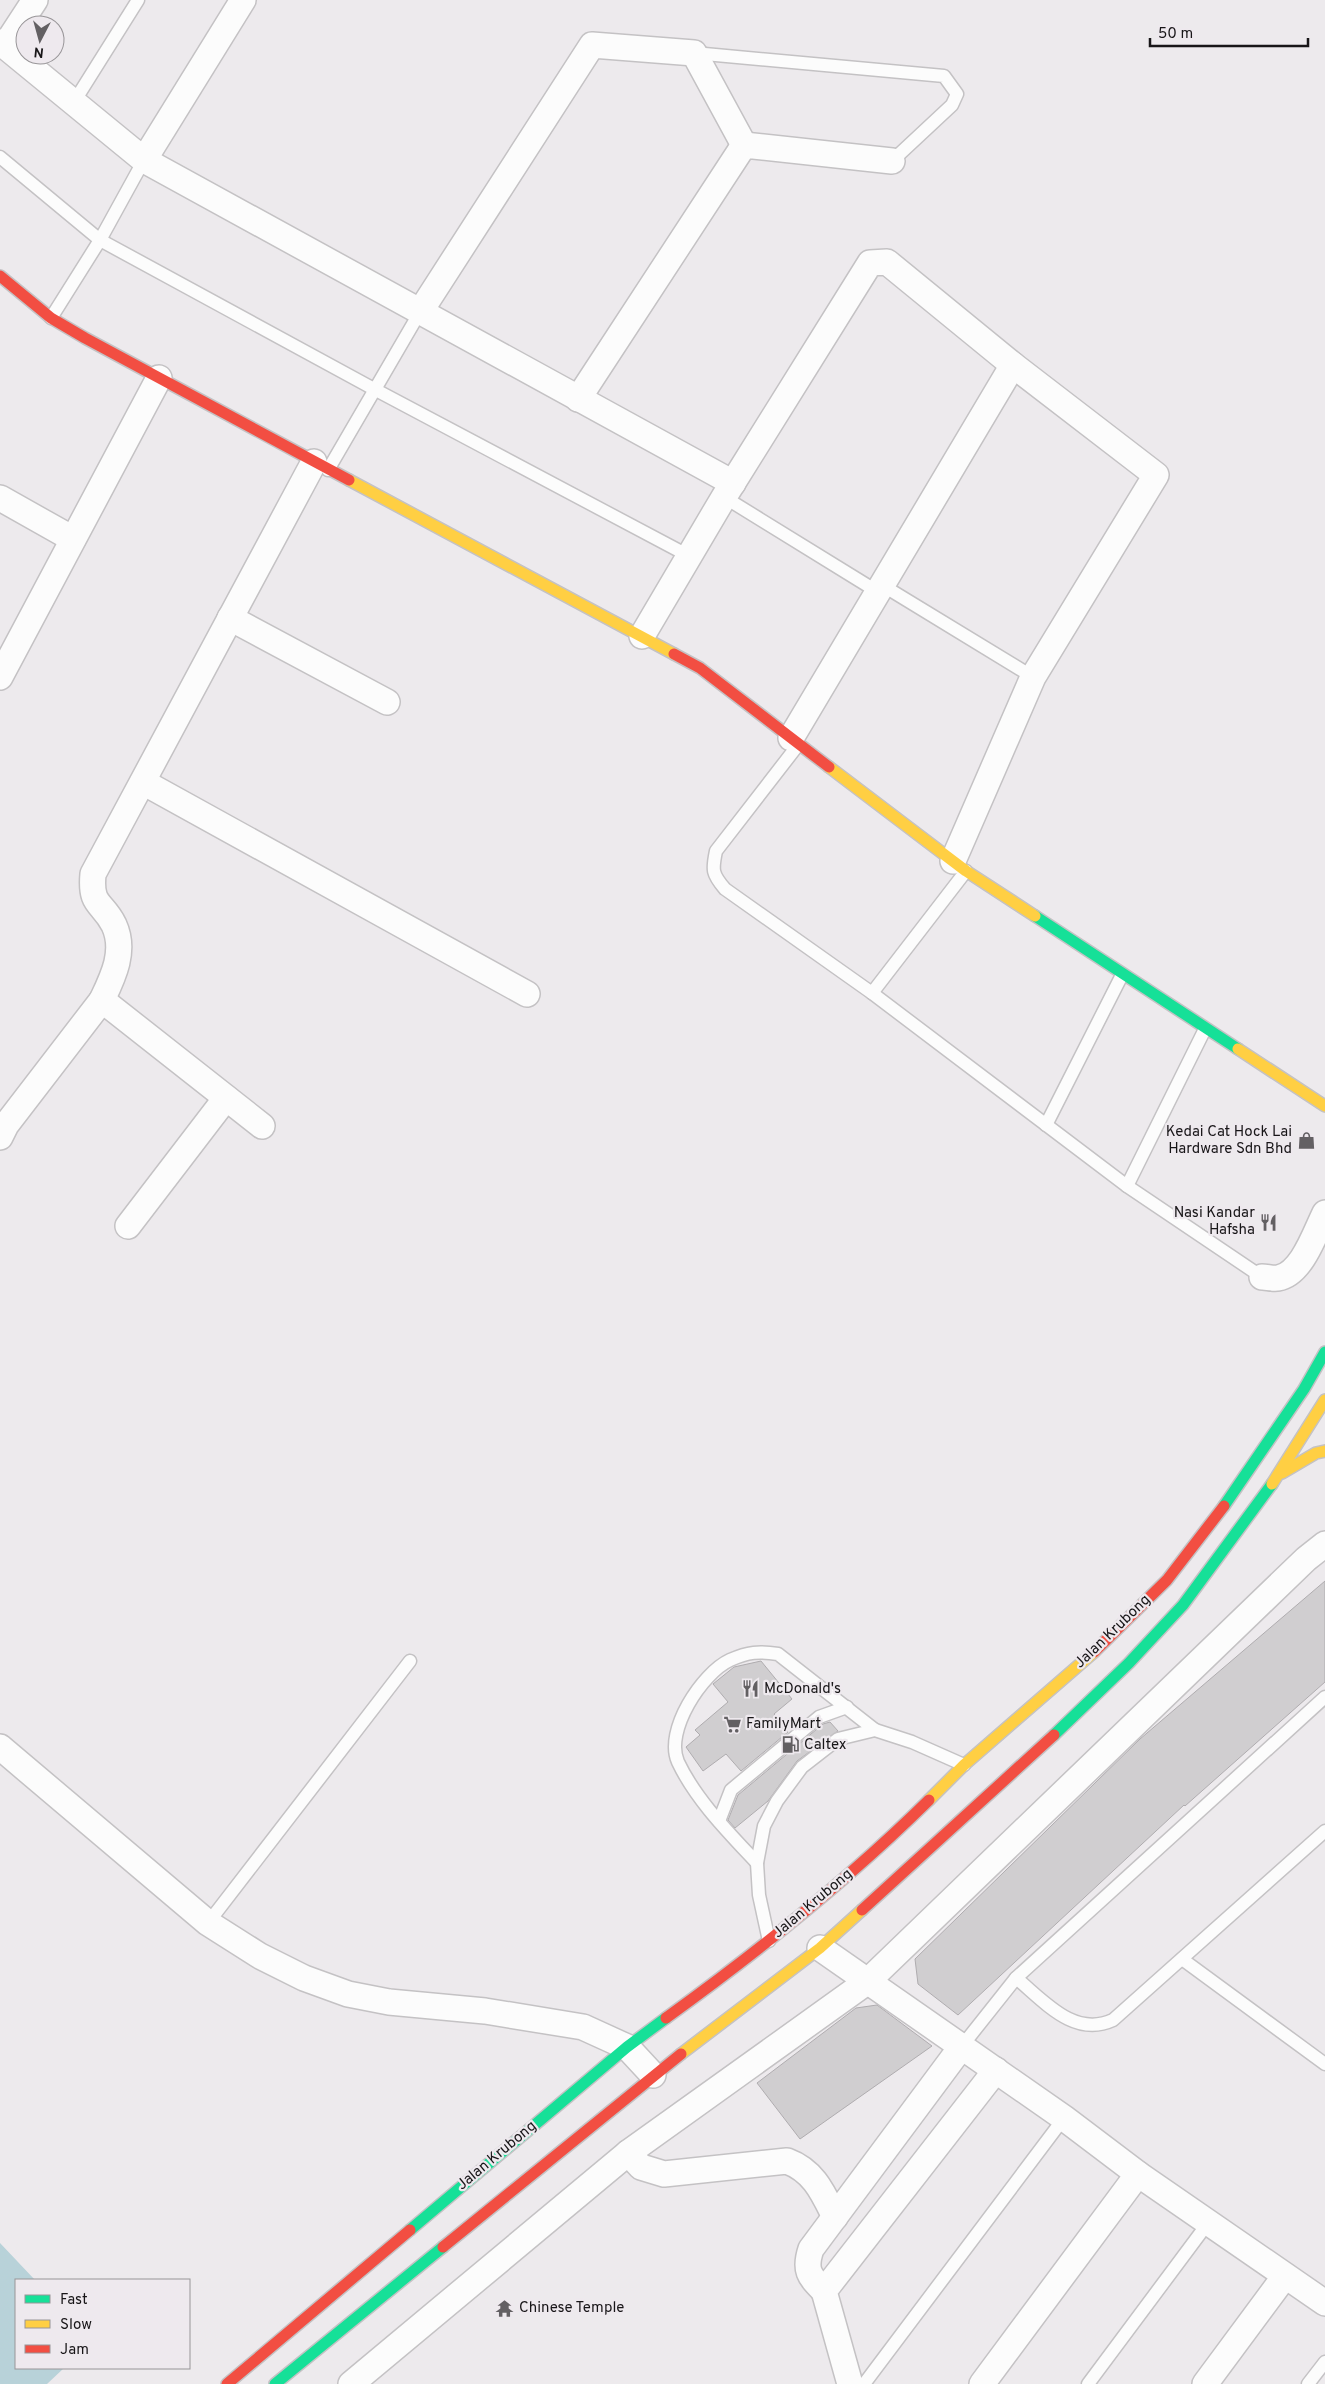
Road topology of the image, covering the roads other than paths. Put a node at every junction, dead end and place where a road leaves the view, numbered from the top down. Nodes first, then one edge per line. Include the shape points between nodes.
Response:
1 (35, 0) edge
2 (138, 0) edge
3 (242, 0) edge
4 (3, 44) edge
5 (694, 53) junction
6 (74, 102) junction
7 (744, 145) junction
8 (0, 157) edge
9 (144, 160) junction
10 (892, 161) joint
11 (100, 240) junction
12 (0, 276) edge
13 (420, 312) junction
14 (51, 318) junction
15 (1013, 366) junction
16 (160, 378) junction
17 (374, 389) junction
18 (578, 399) junction
19 (321, 466) junction
20 (728, 490) junction
21 (0, 498) edge
22 (73, 539) junction
23 (689, 556) junction
24 (880, 589) junction
25 (230, 618) junction
26 (642, 636) junction
27 (0, 677) edge
28 (1033, 677) junction
29 (387, 702) dead end
30 (795, 741) junction
31 (143, 782) junction
32 (959, 866) junction
33 (1122, 975) junction
34 (872, 993) junction
35 (527, 994) dead end
36 (102, 1000) junction
37 (1205, 1029) junction
38 (226, 1098) junction
39 (1325, 1106) edge
40 (1046, 1125) junction
41 (262, 1126) dead end
42 (0, 1137) edge
43 (1127, 1186) junction
44 (1325, 1213) edge
45 (128, 1226) dead end
46 (1262, 1276) joint
47 (1325, 1352) edge
48 (1314, 1370) junction
49 (1325, 1378) edge
50 (1304, 1390) junction
51 (1325, 1402) edge
52 (1325, 1451) edge
53 (1278, 1476) junction
54 (1325, 1544) edge
55 (410, 1660) dead end
56 (1325, 1697) edge
57 (848, 1707) junction
58 (875, 1730) junction
59 (0, 1747) edge
60 (964, 1765) junction
61 (719, 1821) junction
62 (1325, 1831) edge
63 (757, 1864) junction
64 (208, 1923) junction
65 (770, 1941) junction
66 (820, 1948) junction
67 (1182, 1959) junction
68 (1016, 1978) junction
69 (868, 1981) junction
70 (962, 2046) junction
71 (627, 2047) junction
72 (1325, 2064) edge
73 (996, 2070) junction
74 (653, 2075) junction
75 (1064, 2118) junction
76 (628, 2154) junction
77 (1138, 2174) junction
78 (835, 2217) junction
79 (1208, 2223) junction
80 (1285, 2276) junction
81 (824, 2291) junction
82 (1325, 2303) edge
83 (1325, 2362) edge
84 (227, 2384) edge
85 (275, 2384) edge
86 (351, 2384) edge
87 (850, 2384) edge
88 (864, 2384) edge
89 (982, 2384) edge
90 (1088, 2384) edge
91 (1205, 2384) edge
92 (1308, 2384) edge

1 - 4 street
2 - 6 lane
3 - 9 street
4 - 6 street
5 - 7 street
5 - 10 lane via 944,76 957,94 952,105
5 - 13 street via 592,45
6 - 9 street
7 - 10 street
7 - 18 street
8 - 11 lane
9 - 11 lane
9 - 13 street
11 - 14 lane
11 - 17 lane
12 - 14 main road
13 - 17 lane
13 - 18 street
14 - 16 main road
15 - 20 street via 887,262 870,263
15 - 24 street
15 - 28 street via 1156,475
16 - 19 main road
16 - 22 street
17 - 19 lane
17 - 23 lane
18 - 20 street
19 - 25 street
19 - 26 main road
20 - 23 street
20 - 24 lane
21 - 22 street
22 - 27 street
23 - 26 street
24 - 28 lane
24 - 30 street
25 - 29 street
25 - 31 street
26 - 30 main road via 700,668
28 - 32 street
30 - 32 main road
30 - 34 lane via 716,851 714,877 725,889
31 - 35 street
31 - 36 street via 93,874 92,889 96,902 118,936 115,972
32 - 33 main road
32 - 34 lane
33 - 37 main road
33 - 40 lane
34 - 40 lane
36 - 38 street
36 - 42 street
37 - 39 main road
37 - 43 lane
38 - 41 street
38 - 45 street
40 - 43 lane
43 - 46 lane
44 - 46 street via 1298,1266 1288,1275 1276,1279
47 - 48 main road, Jalan Krubong
48 - 49 main road
48 - 50 main road, Jalan Krubong
50 - 51 main road
50 - 60 main road, Jalan Krubong via 1209,1527 1166,1580 1106,1642
51 - 53 main road, Jalan Krubong
52 - 53 main road
53 - 66 main road, Jalan Krubong via 1183,1605 1129,1664
54 - 69 street
55 - 64 lane
56 - 68 lane
57 - 58 lane
57 - 61 lane via 819,1718 731,1790
57 - 61 lane via 778,1654 758,1651 729,1660 705,1679 690,1701 676,1742 678,1760
58 - 60 lane
58 - 63 lane via 838,1739 802,1767 777,1801 764,1826
59 - 64 street
60 - 65 main road, Jalan Krubong via 886,1842
61 - 63 lane
62 - 67 lane
63 - 65 lane via 759,1895
64 - 71 street via 260,1956 304,1978 348,1994 582,2027
65 - 71 main road, Jalan Krubong
66 - 69 street
66 - 74 main road, Jalan Krubong
67 - 68 lane via 1113,2020 1102,2025 1075,2023
67 - 72 lane
68 - 70 lane
69 - 70 street
69 - 76 street
70 - 73 street
70 - 78 street
71 - 74 street
71 - 84 main road, Jalan Krubong
73 - 75 street
73 - 81 street
74 - 85 main road, Jalan Krubong
75 - 77 street
75 - 88 lane
76 - 78 street via 641,2167 664,2174 787,2161 801,2166 818,2185
76 - 86 street
77 - 79 street
77 - 89 street
78 - 81 street via 810,2249 806,2264 812,2279
79 - 80 street
79 - 90 lane
80 - 82 street
80 - 91 street
81 - 87 street
83 - 92 lane

